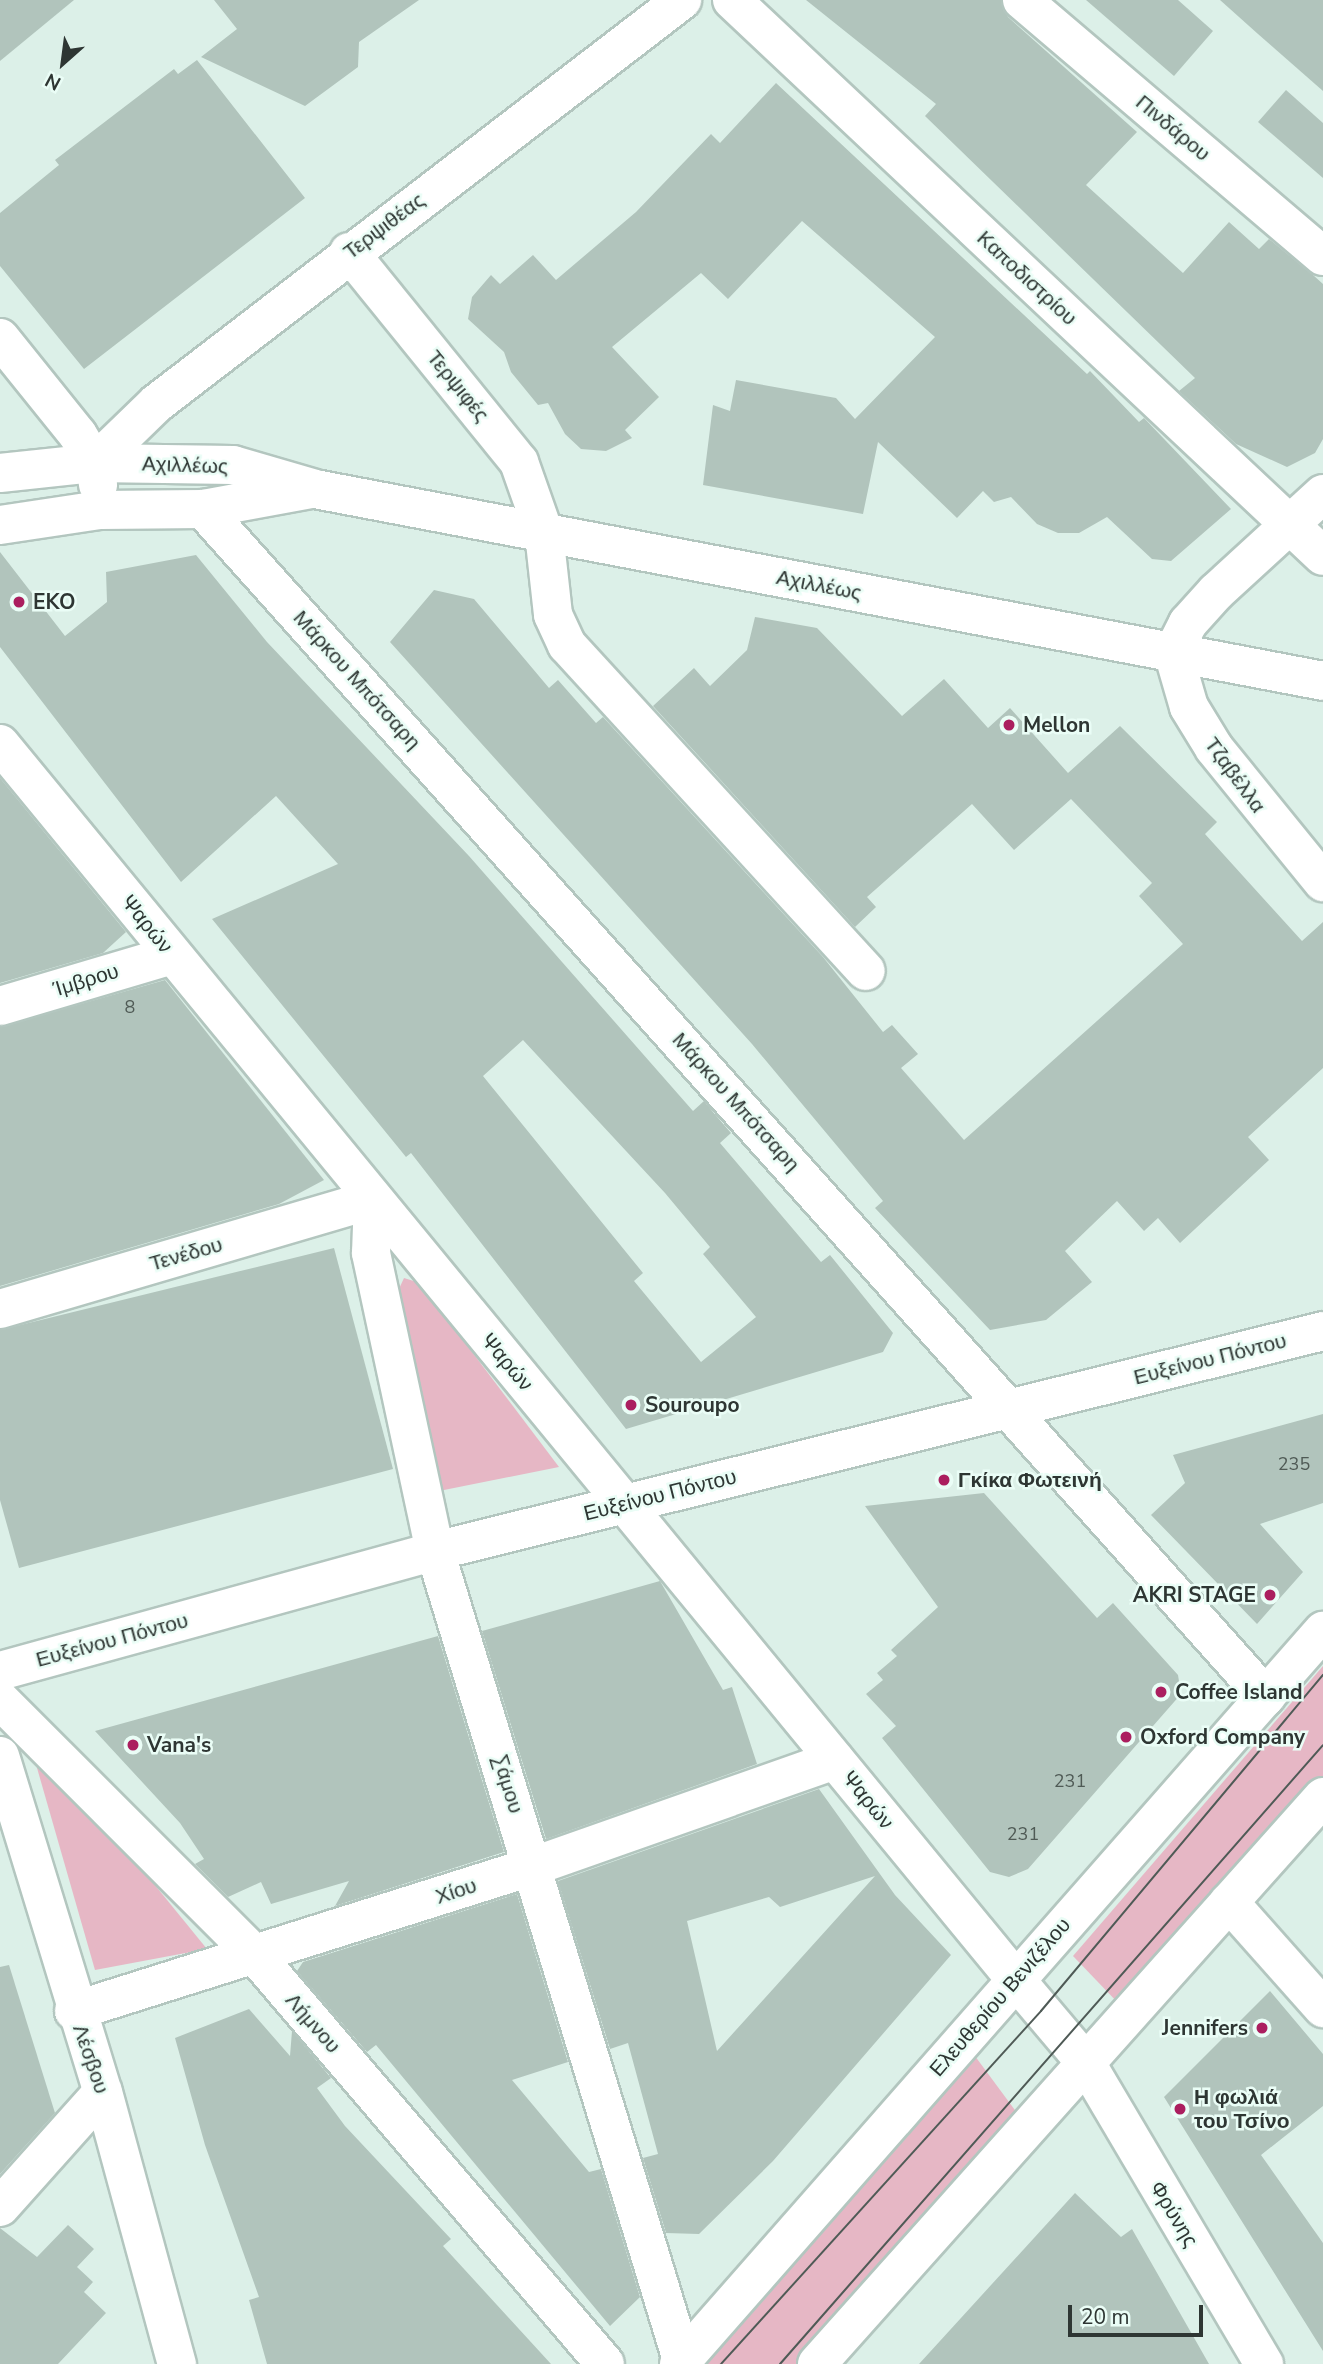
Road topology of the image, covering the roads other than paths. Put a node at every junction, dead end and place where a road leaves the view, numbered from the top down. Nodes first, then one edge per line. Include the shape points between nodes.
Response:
1 (682, 0) edge
2 (732, 0) edge
3 (1022, 0) edge
4 (349, 252) junction
5 (1323, 256) edge
6 (0, 338) edge
7 (95, 463) junction
8 (0, 473) edge
9 (314, 489) junction
10 (1323, 494) edge
11 (203, 509) junction
12 (100, 510) junction
13 (1287, 522) junction
14 (0, 525) edge
15 (544, 533) junction
16 (1323, 556) edge
17 (1173, 652) junction
18 (1323, 681) edge
19 (0, 744) edge
20 (1323, 882) edge
21 (172, 954) junction
22 (866, 971) dead end
23 (0, 1006) edge
24 (373, 1199) junction
25 (0, 1309) edge
26 (1323, 1331) edge
27 (1011, 1407) junction
28 (624, 1504) junction
29 (435, 1551) junction
30 (1323, 1631) edge
31 (0, 1671) edge
32 (1266, 1697) junction
33 (0, 1700) edge
34 (0, 1756) edge
35 (835, 1760) junction
36 (1323, 1797) edge
37 (534, 1866) junction
38 (1228, 1902) junction
39 (255, 1955) junction
40 (1015, 1979) junction
41 (1323, 2008) edge
42 (74, 2011) junction
43 (1086, 2063) junction
44 (103, 2092) junction
45 (0, 2207) edge
46 (680, 2362) edge
47 (177, 2364) edge
48 (605, 2364) edge
49 (817, 2364) edge
50 (1264, 2364) edge

1 - 4 street, Τερψιθέας
2 - 13 street, Καποδιστρίου
3 - 5 street, Πινδάρου
4 - 7 street, Τερψιθέας via 157,402
4 - 15 street, Τερψιφές via 519,462
6 - 7 street
7 - 8 street, Αχιλλέως
7 - 9 street, Αχιλλέως via 233,465
7 - 12 street
9 - 11 street, Αχιλλέως
9 - 15 street, Αχιλλέως
10 - 13 street
11 - 12 street, Αχιλλέως
11 - 27 street, Μάρκου Μπότσαρη
12 - 14 street, Αχιλλέως
13 - 16 street, Καποδιστρίου
13 - 17 street via 1188,623
15 - 17 street, Αχιλλέως
15 - 22 street, Τερψιφές via 553,615 567,645
17 - 18 street, Αχιλλέως
17 - 20 street, Τζαβέλλα via 1188,707 1214,748
19 - 21 street, Ψαρών
21 - 23 street, Ίμβρου
21 - 24 street, Ψαρών
24 - 25 street, Τενέδου
24 - 28 street, Ψαρών
24 - 29 street, Σάμου via 371,1253
26 - 27 street, Ευξείνου Πόντου
27 - 28 street, Ευξείνου Πόντου
27 - 32 street, Μάρκου Μπότσαρη
28 - 29 street, Ευξείνου Πόντου
28 - 35 street, Ψαρών
29 - 31 street, Ευξείνου Πόντου
29 - 37 street, Σάμου
30 - 32 street, Ελευθερίου Βενιζέλου
32 - 40 street, Ελευθερίου Βενιζέλου
33 - 39 street, Λήμνου
34 - 42 street, Λέσβου
35 - 37 street, Χίου
35 - 40 street, Ψαρών
36 - 38 street
37 - 39 street, Χίου
37 - 46 street, Σάμου
38 - 41 street
38 - 43 street
39 - 42 street, Χίου
39 - 48 street, Λήμνου
40 - 43 street, Ψαρών
40 - 46 street, Ελευθερίου Βενιζέλου
42 - 44 street, Λέσβου
43 - 49 street
43 - 50 street, Φρύνης
44 - 45 street
44 - 47 street, Λέσβου

